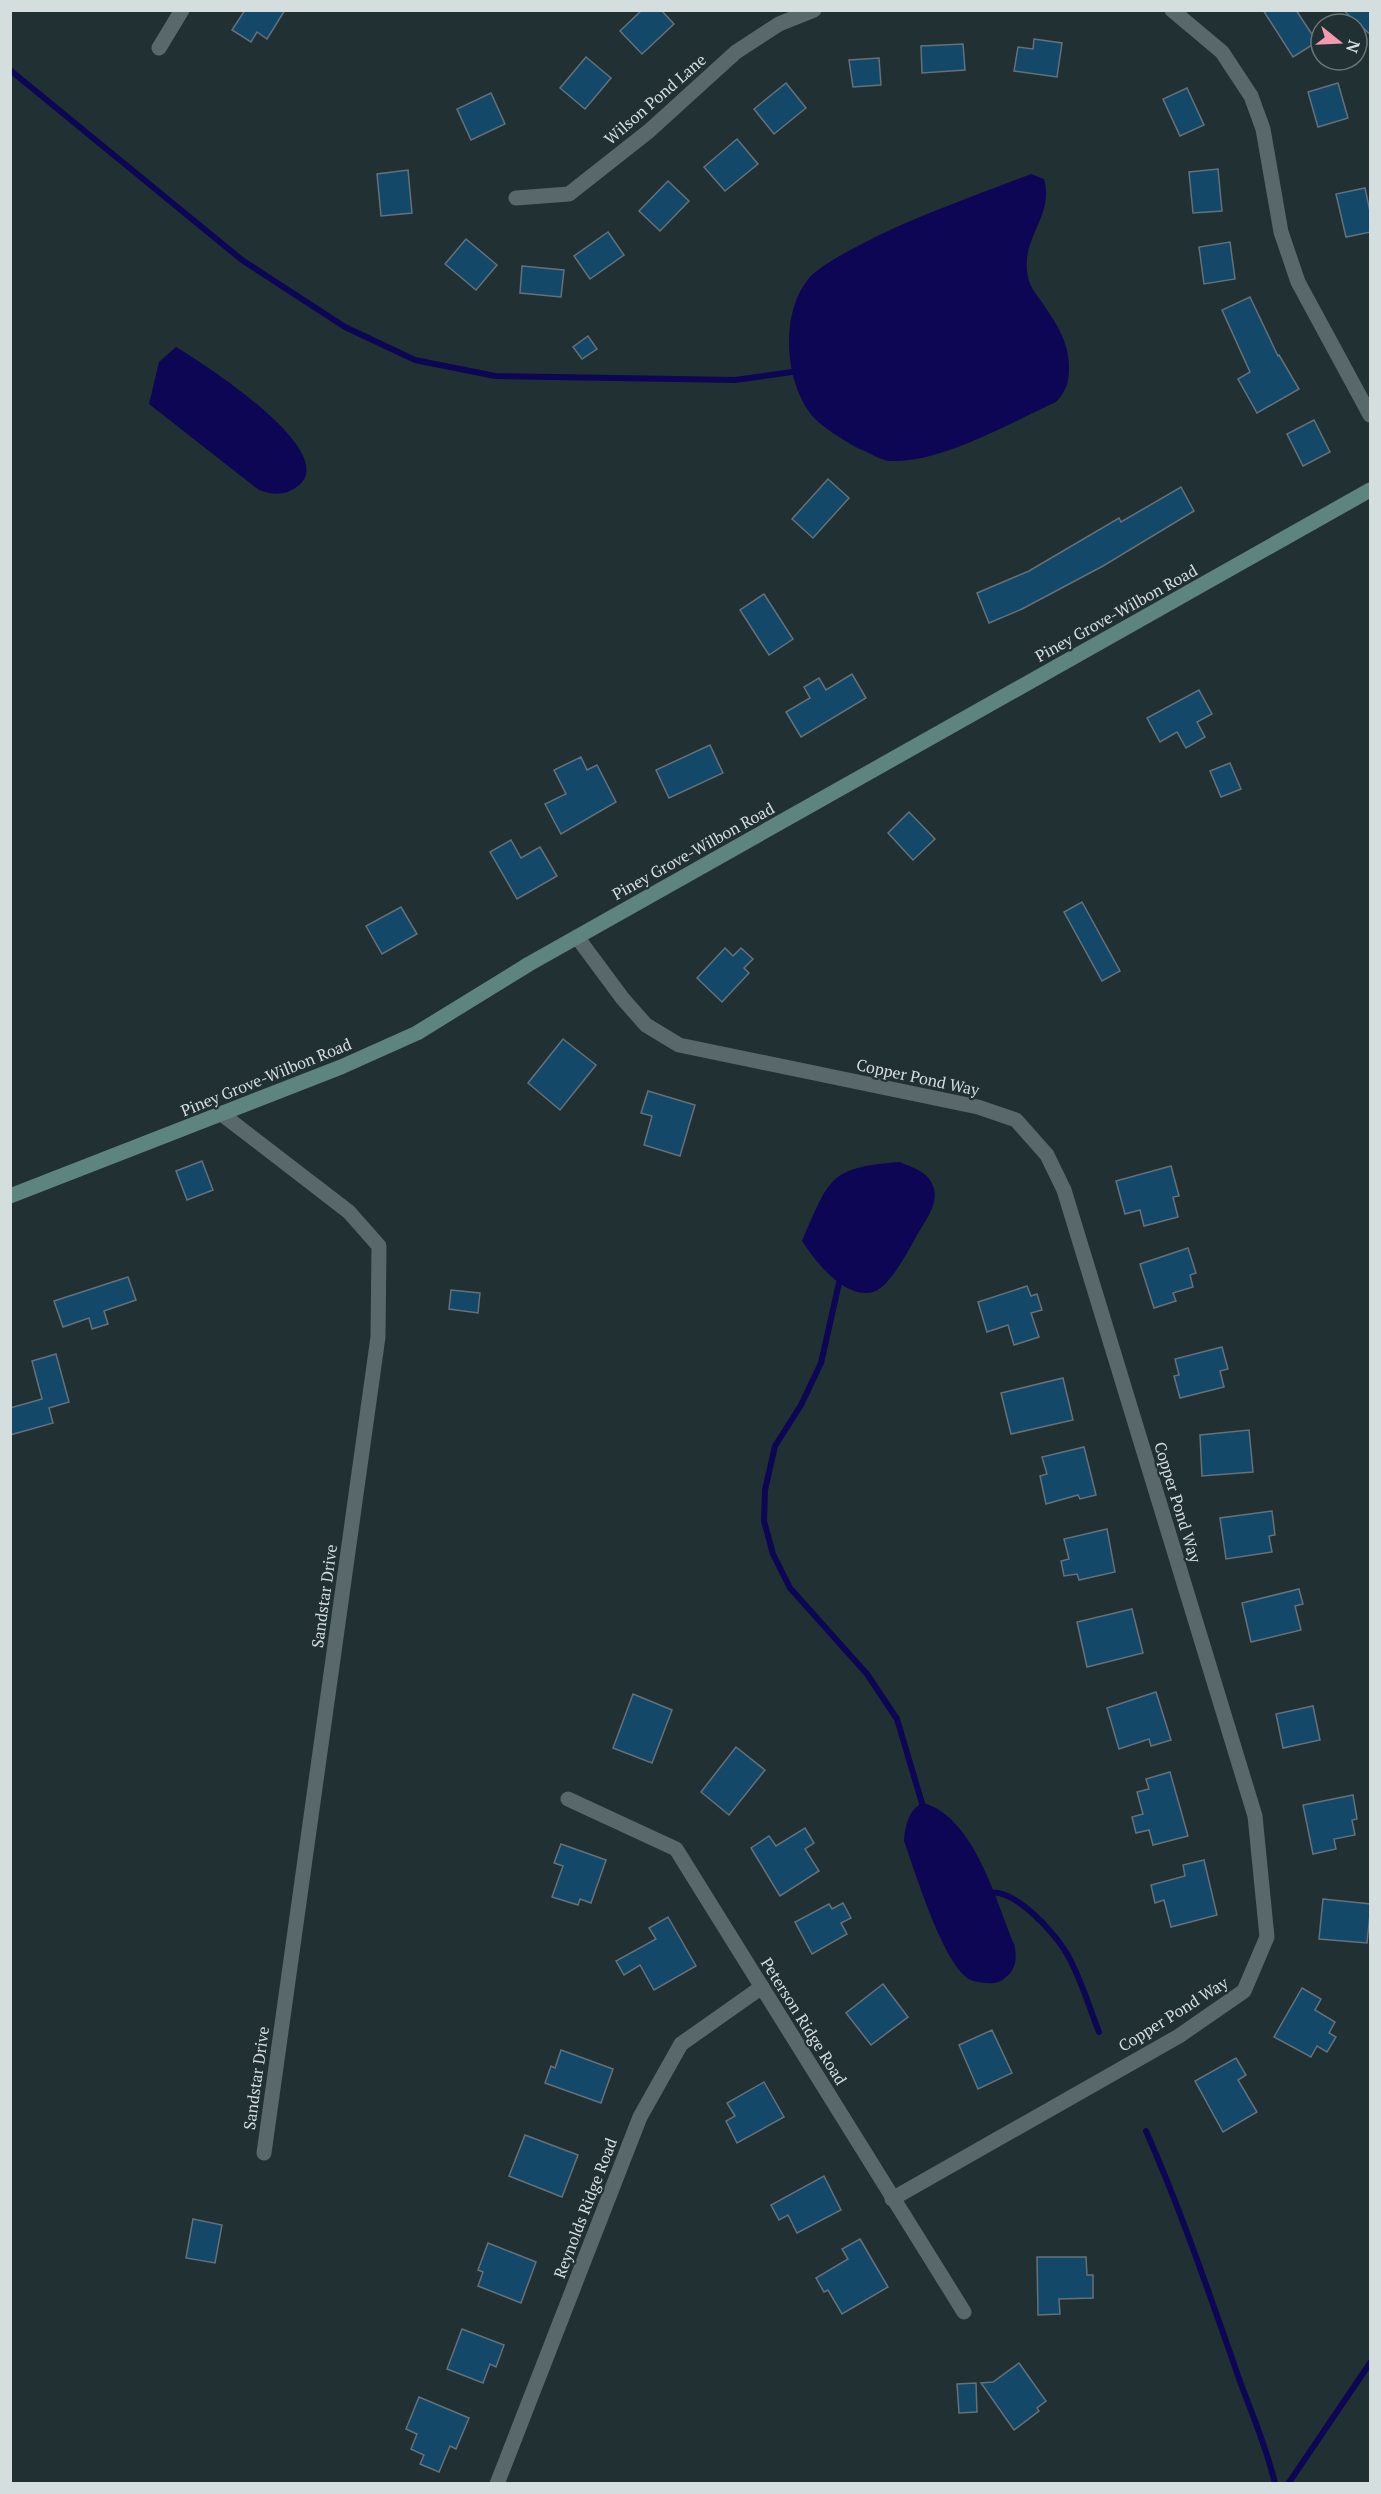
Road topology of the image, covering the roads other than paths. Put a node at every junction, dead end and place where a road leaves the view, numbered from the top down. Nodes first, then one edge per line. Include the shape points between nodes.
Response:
1 (182, 10) edge
2 (814, 10) edge
3 (1177, 12) edge
4 (159, 48) dead end
5 (516, 198) dead end
6 (1371, 415) edge
7 (1371, 490) edge
8 (577, 937) junction
9 (223, 1115) junction
10 (10, 1196) edge
11 (568, 1799) dead end
12 (762, 1987) junction
13 (264, 2153) dead end
14 (892, 2199) junction
15 (964, 2312) dead end
16 (501, 2482) edge

1 - 4 street
2 - 5 street, Wilson Pond Lane via 779,24 736,52 649,131 569,194
3 - 6 street via 1222,51 1251,96 1265,138 1281,232 1298,282
7 - 8 street, Piney Grove-Wilbon Road
8 - 9 street, Piney Grove-Wilbon Road via 417,1033
8 - 14 street, Copper Pond Way via 646,1025 679,1045 978,1107 1016,1120 1047,1155 1064,1190 1255,1816 1267,1937 1244,1991 1179,2036
9 - 10 street, Piney Grove-Wilbon Road
9 - 13 street, Sandstar Drive via 349,1212 380,1246 378,1337
11 - 12 street, Peterson Ridge Road via 676,1849
12 - 14 street, Peterson Ridge Road
12 - 16 street, Reynolds Ridge Road via 681,2044 640,2117
14 - 15 street, Peterson Ridge Road

